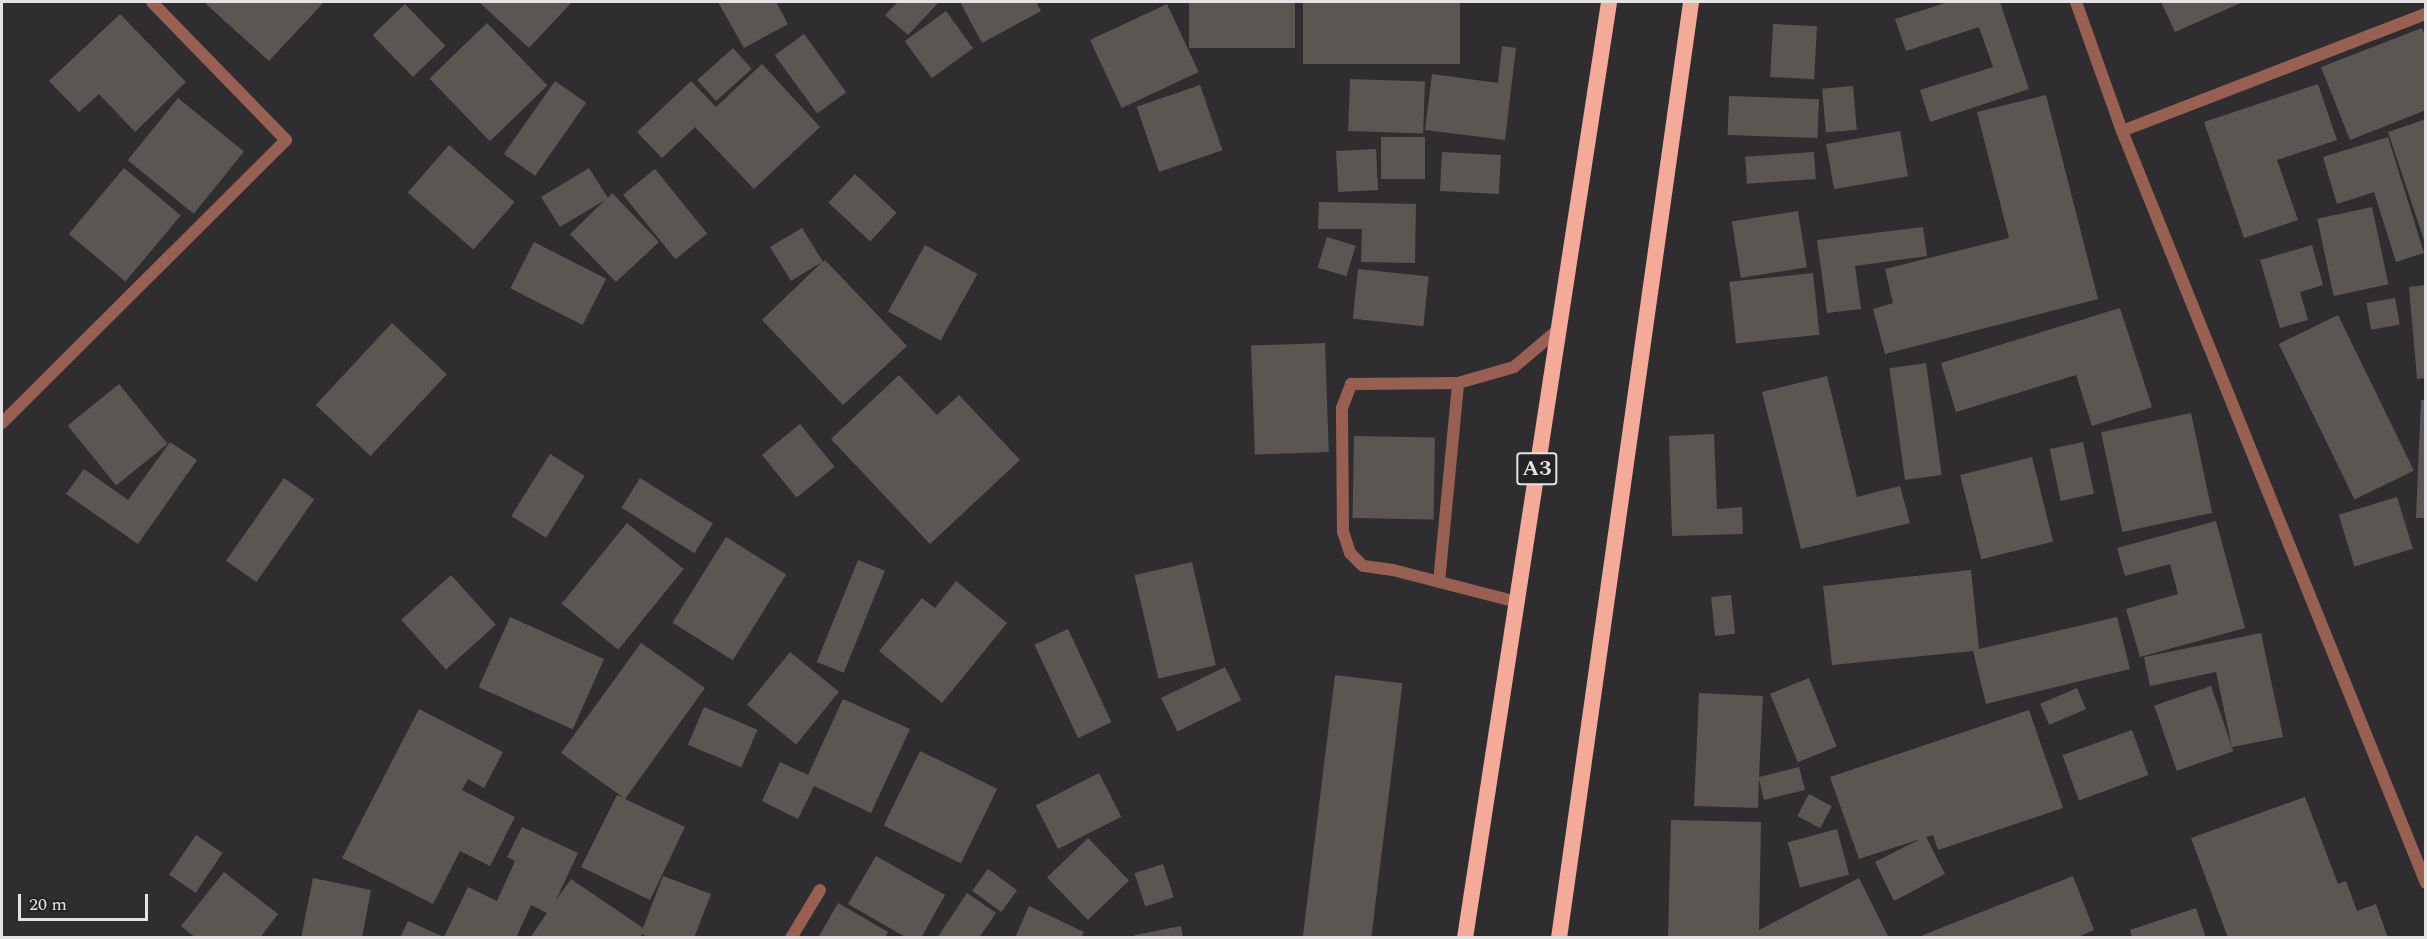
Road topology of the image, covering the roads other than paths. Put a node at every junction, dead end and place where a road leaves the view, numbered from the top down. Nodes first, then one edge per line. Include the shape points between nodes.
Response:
1 (152, 2) edge
2 (1609, 2) edge
3 (1691, 2) edge
4 (2076, 2) edge
5 (2426, 14) edge
6 (2122, 131) junction
7 (1559, 329) junction
8 (1458, 383) junction
9 (2, 423) edge
10 (1439, 582) junction
11 (1517, 602) junction
12 (2426, 883) edge
13 (820, 890) dead end
14 (791, 938) edge
15 (1466, 938) edge
16 (1559, 938) edge

1 - 9 street via 286,140
2 - 7 highway, A3
3 - 16 highway
4 - 6 street
5 - 6 street
6 - 12 street
7 - 8 street via 1514,367
7 - 11 highway, A3
8 - 10 street
8 - 10 street via 1351,384 1342,408 1342,532 1350,553 1363,566
10 - 11 street
11 - 15 highway, A3
13 - 14 street

